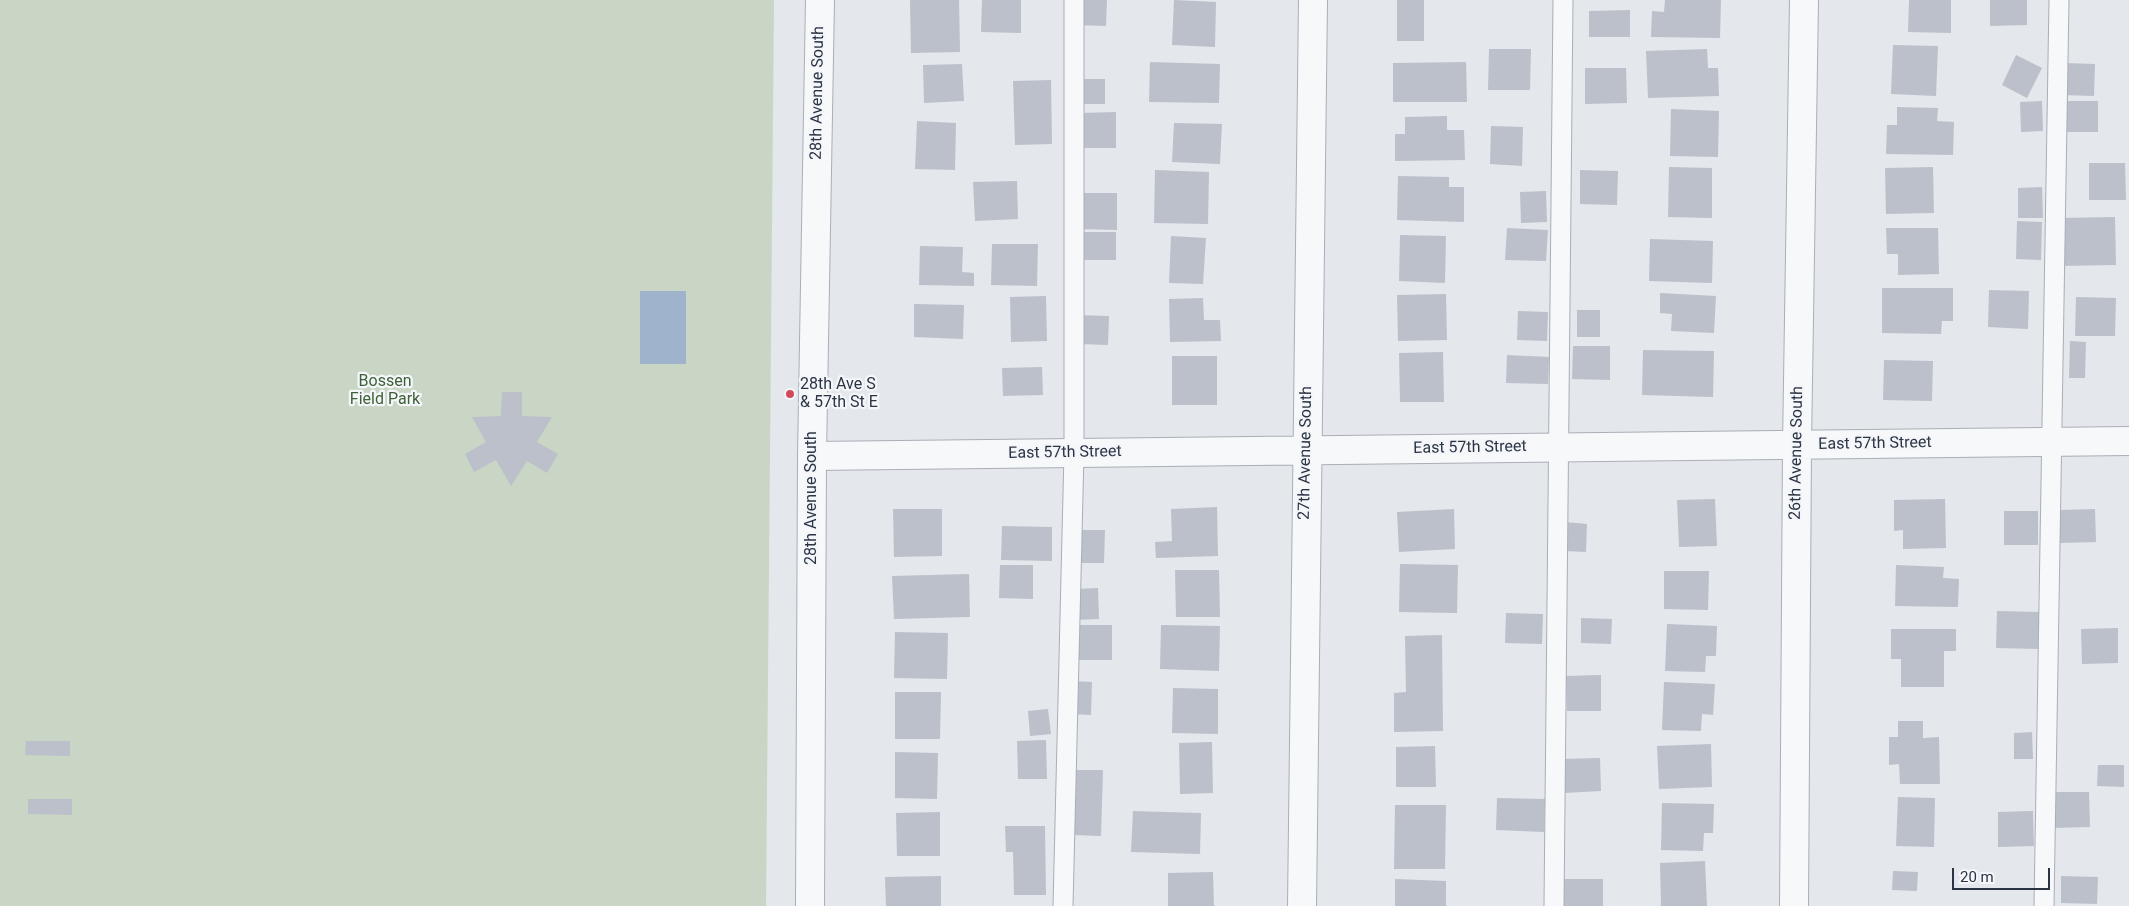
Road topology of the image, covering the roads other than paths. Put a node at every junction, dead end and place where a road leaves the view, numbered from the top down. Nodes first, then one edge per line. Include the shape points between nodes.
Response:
1 (820, 0) edge
2 (1074, 0) edge
3 (1313, 0) edge
4 (1563, 0) edge
5 (1804, 0) edge
6 (2058, 0) edge
7 (2053, 441) junction
8 (2129, 441) edge
9 (1797, 445) junction
10 (1559, 447) junction
11 (1306, 450) junction
12 (1074, 453) junction
13 (812, 456) junction
14 (810, 906) edge
15 (1064, 906) edge
16 (1302, 906) edge
17 (1554, 906) edge
18 (1794, 906) edge
19 (2044, 906) edge

1 - 13 street, 28th Avenue South
2 - 12 lane
3 - 11 street, 27th Avenue South
4 - 10 lane
5 - 9 street, 26th Avenue South
6 - 7 lane
7 - 8 street, East 57th Street
7 - 9 street, East 57th Street
7 - 19 lane
9 - 10 street, East 57th Street
9 - 18 street, 26th Avenue South
10 - 11 street, East 57th Street
10 - 17 lane
11 - 12 street, East 57th Street
11 - 16 street, 27th Avenue South
12 - 13 street, East 57th Street
12 - 15 lane
13 - 14 street, 28th Avenue South

